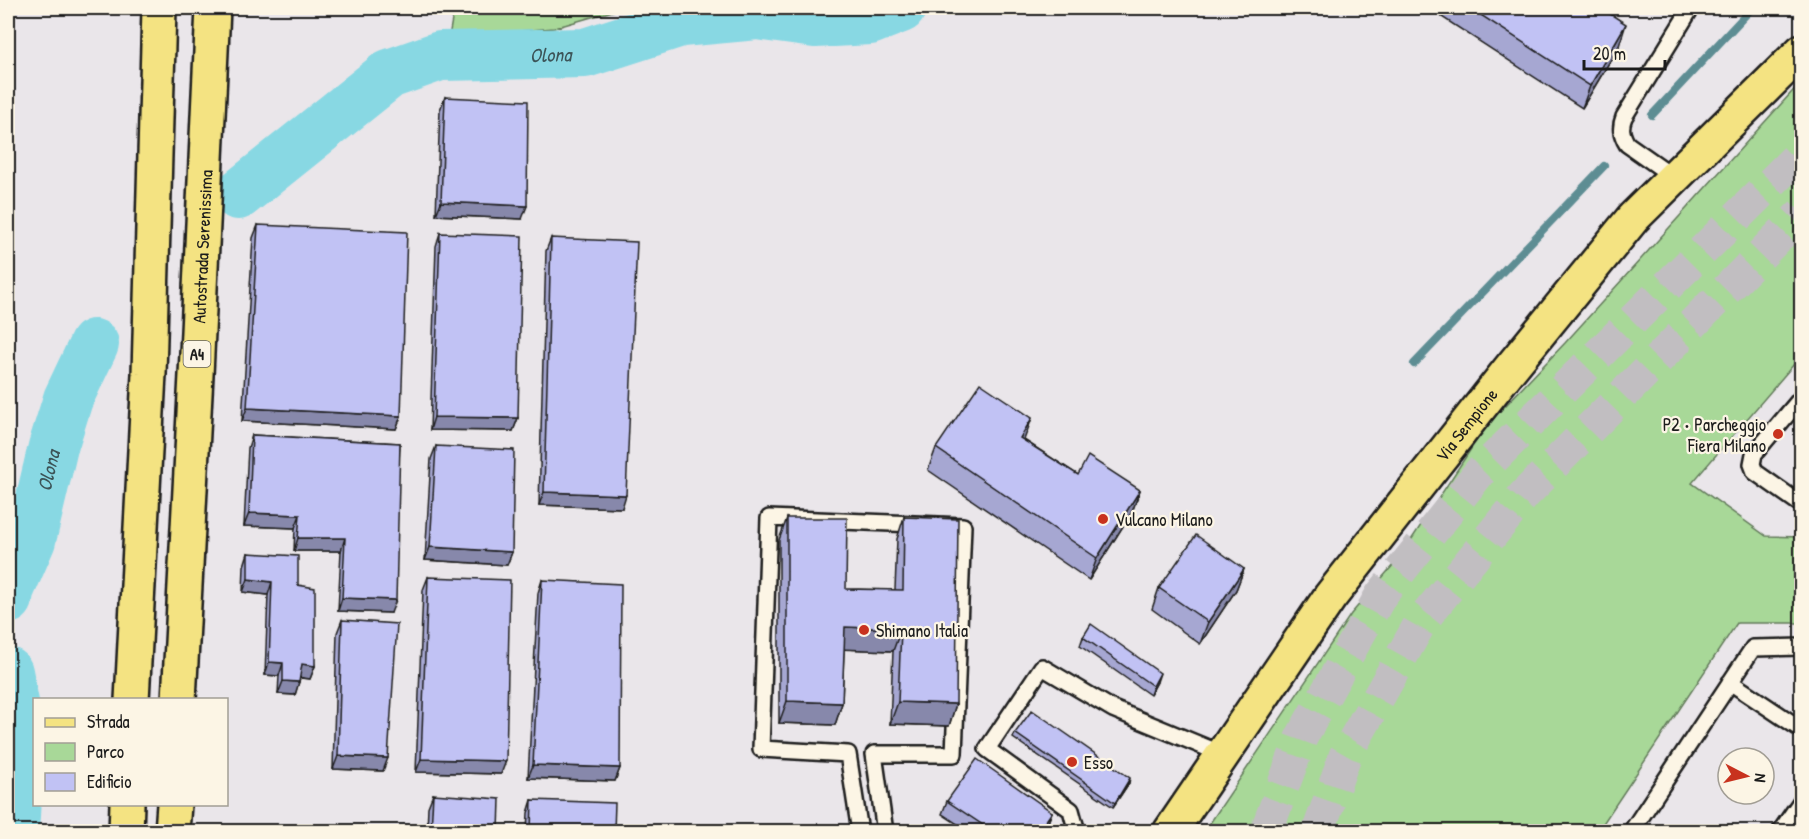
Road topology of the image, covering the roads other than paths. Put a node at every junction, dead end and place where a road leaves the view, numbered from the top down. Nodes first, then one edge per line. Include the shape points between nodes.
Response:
1 (159, 8) edge
2 (213, 8) edge
3 (1691, 8) edge
4 (1802, 51) edge
5 (1674, 177) junction
6 (1802, 397) edge
7 (1802, 505) edge
8 (1802, 647) edge
9 (1730, 682) junction
10 (132, 698) edge
11 (179, 698) edge
12 (1802, 730) edge
13 (1222, 754) junction
14 (1802, 800) edge
15 (127, 806) edge
16 (174, 806) edge
17 (126, 831) edge
18 (172, 831) edge
19 (860, 831) edge
20 (885, 831) edge
21 (1077, 831) edge
22 (1170, 831) edge
23 (1631, 831) edge
24 (1780, 831) edge

1 - 10 main road via 149,374
2 - 11 main road, Autostrada Serenissima / A4
3 - 5 lane via 1621,126 1627,144
4 - 5 main road, Via Sempione
5 - 13 main road, Via Sempione via 1633,218 1330,597
6 - 7 lane via 1754,454 1752,464 1755,472
8 - 9 lane via 1753,648
9 - 12 lane
9 - 23 lane
13 - 21 lane via 1113,709 1042,667 987,749 1071,810
13 - 22 main road, Via Sempione
14 - 24 lane
15 - 17 main road
16 - 18 main road
19 - 20 lane via 848,754 761,749 769,518 963,526 954,754 874,753

